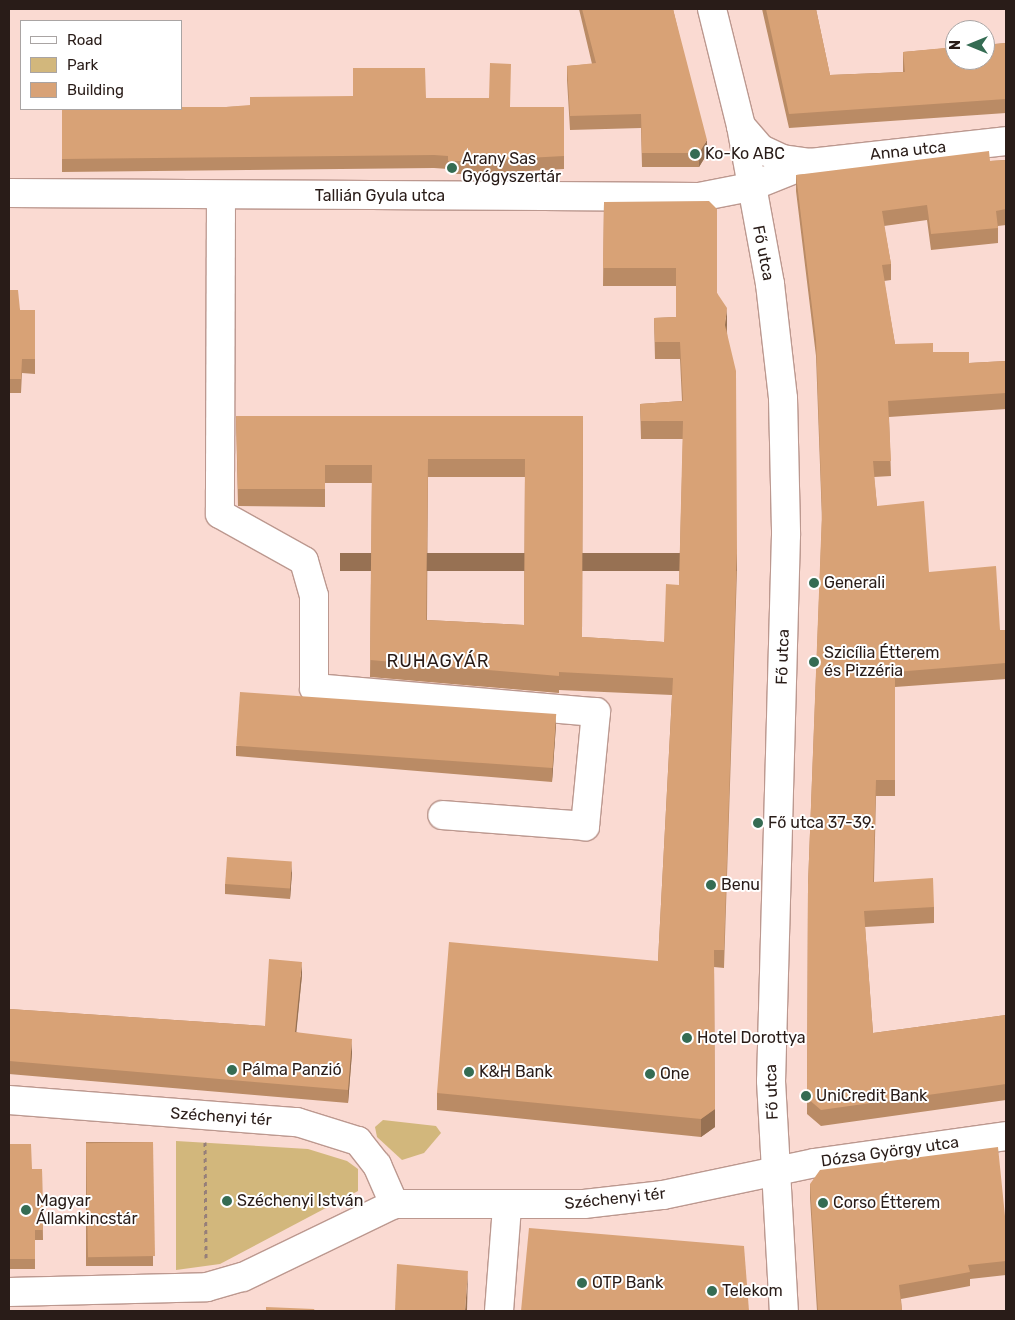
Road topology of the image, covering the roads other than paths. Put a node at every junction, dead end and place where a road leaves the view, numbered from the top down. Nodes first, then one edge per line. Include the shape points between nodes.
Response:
1 (712, 9) edge
2 (742, 126) junction
3 (1006, 141) edge
4 (810, 163) junction
5 (750, 188) junction
6 (9, 193) edge
7 (221, 196) junction
8 (442, 815) dead end
9 (9, 1100) edge
10 (1006, 1136) edge
11 (775, 1172) junction
12 (394, 1204) junction
13 (508, 1207) junction
14 (9, 1292) edge
15 (499, 1311) edge
16 (784, 1311) edge

1 - 2 street, Fő utca
2 - 4 street, Anna utca via 761,149 782,159
2 - 5 street, Fő utca
3 - 4 street, Anna utca
4 - 5 street, Anna utca
5 - 7 street, Tallián Gyula utca via 699,197
5 - 11 street, Fő utca via 770,284 783,418 784,643 771,984
6 - 7 street, Tallián Gyula utca
7 - 8 street via 220,514 304,562 314,596 314,688 596,712 585,826
9 - 12 street, Széchenyi tér via 297,1122 358,1141 377,1165
10 - 11 street, Dózsa György utca
11 - 13 street, Széchenyi tér via 663,1194
11 - 16 street, Fő utca
12 - 13 street, Széchenyi tér
12 - 14 street, Széchenyi tér via 243,1277 207,1287
13 - 15 street

